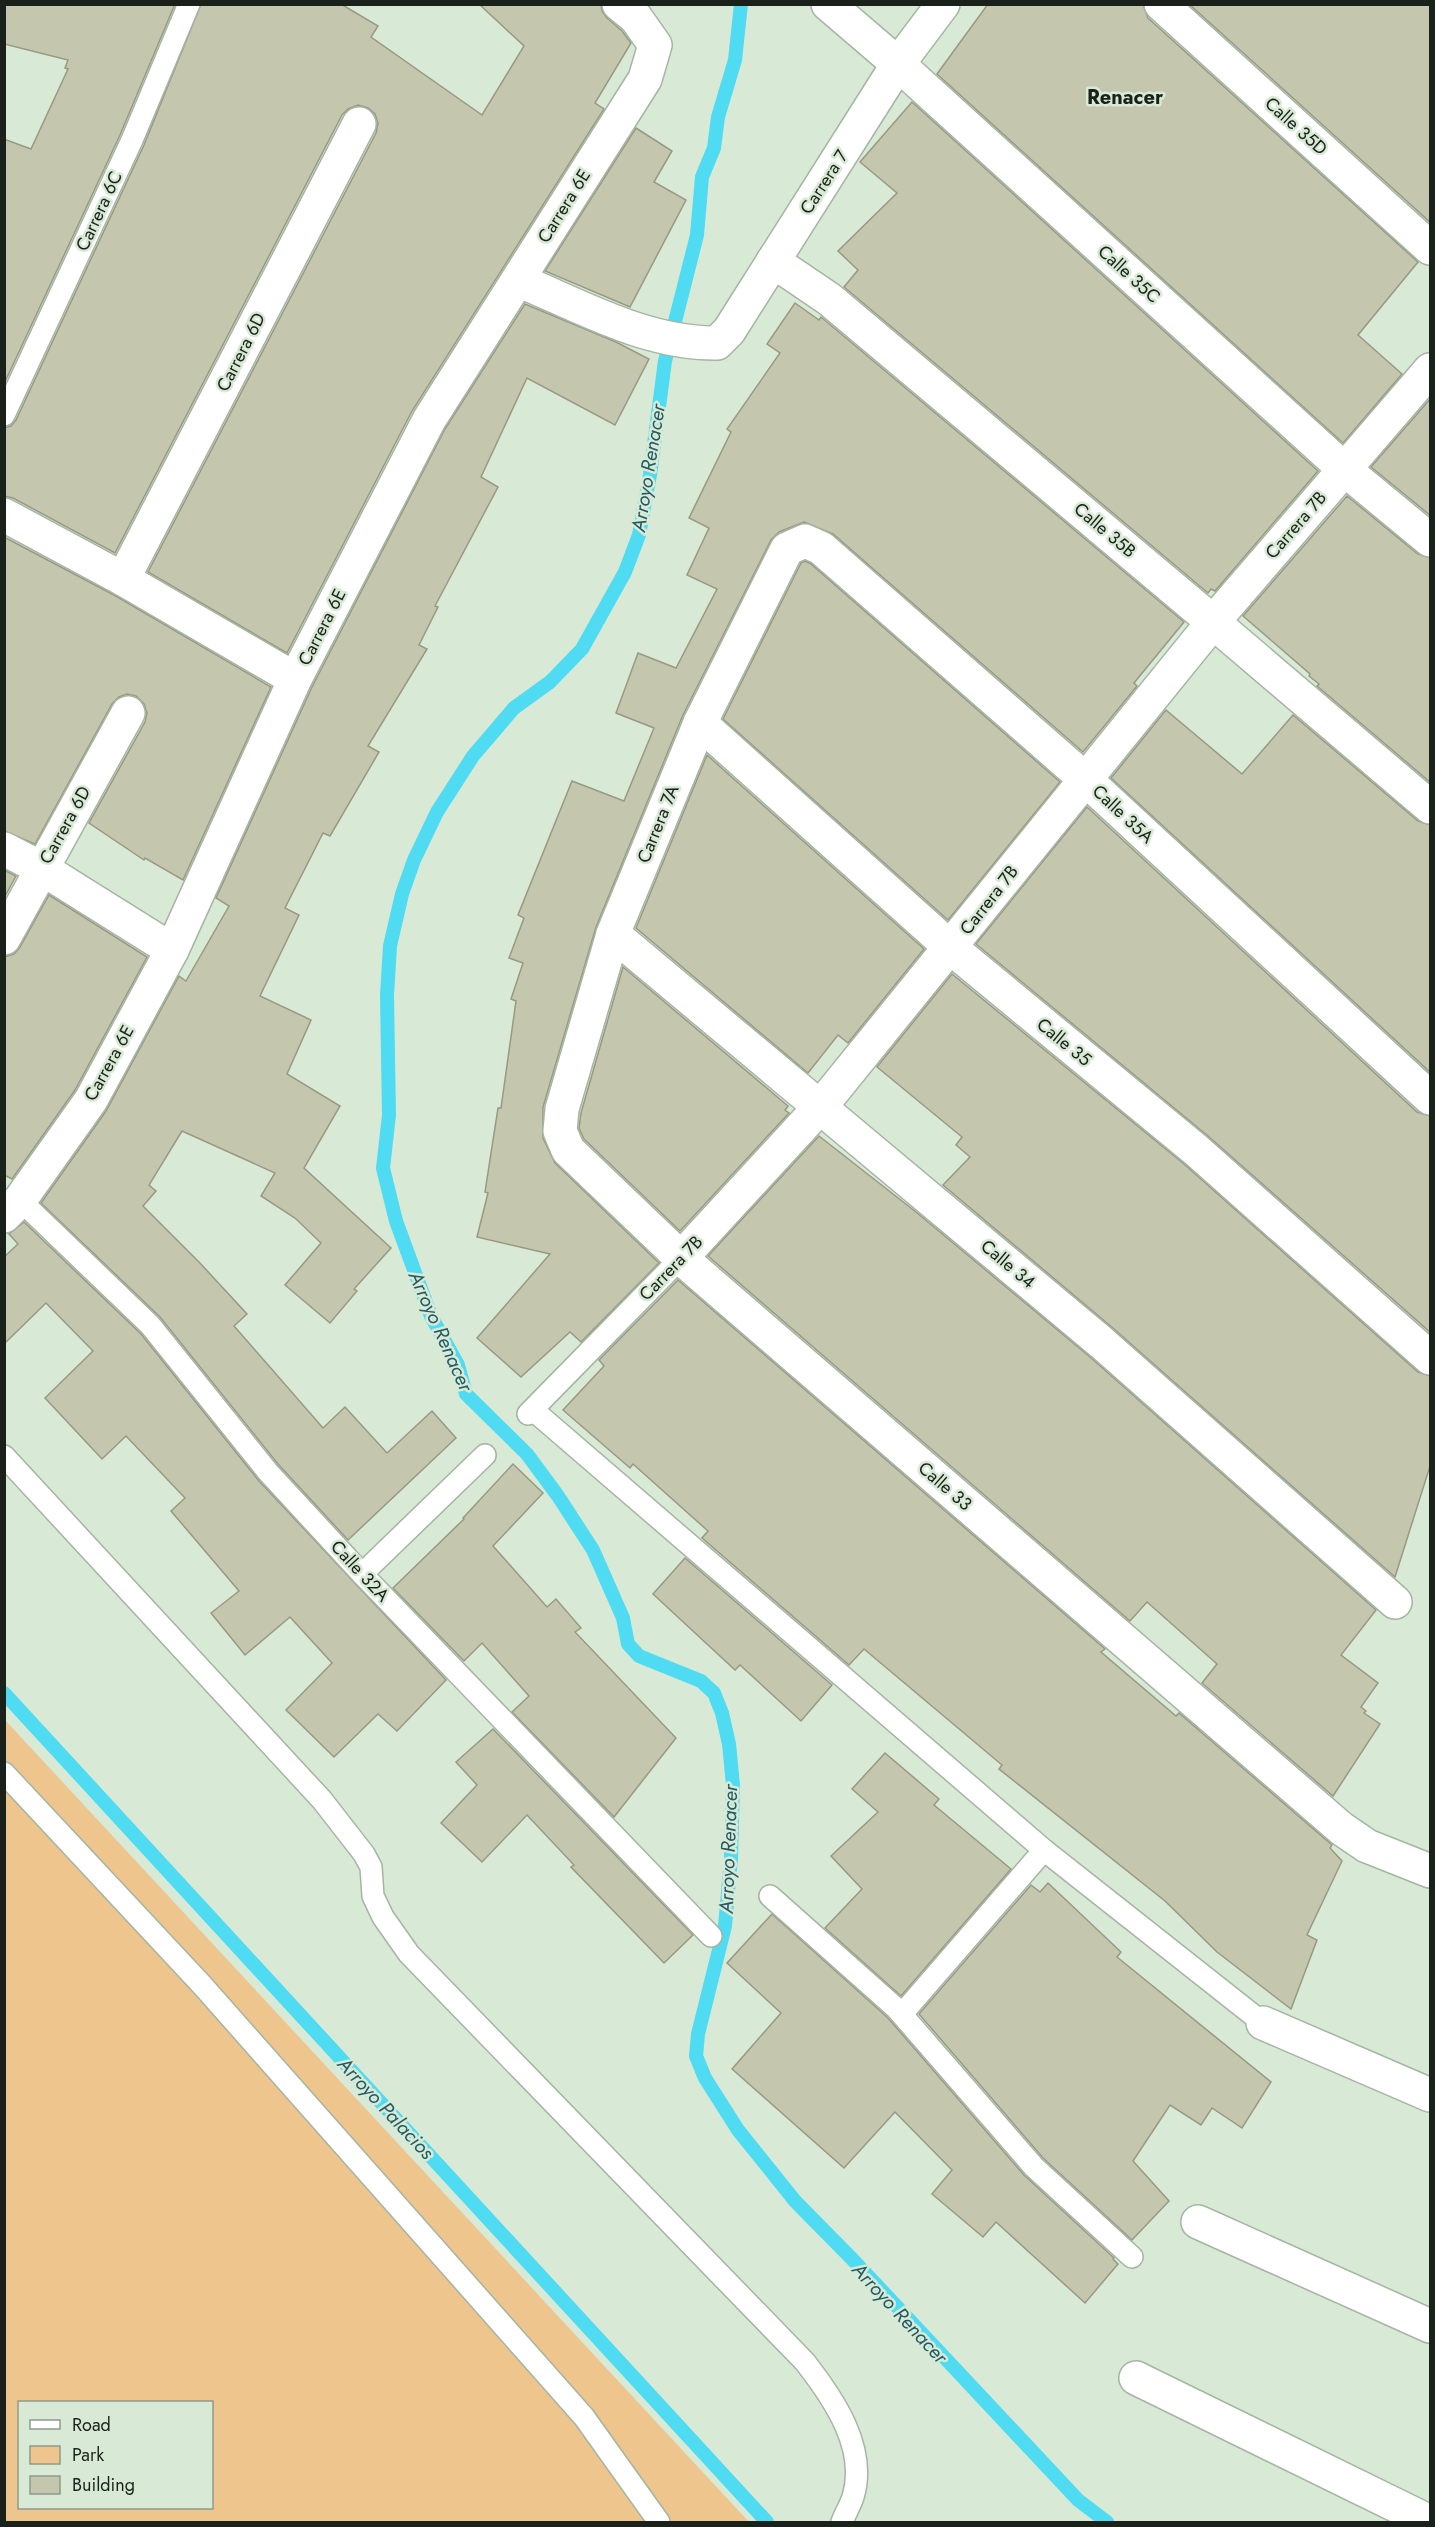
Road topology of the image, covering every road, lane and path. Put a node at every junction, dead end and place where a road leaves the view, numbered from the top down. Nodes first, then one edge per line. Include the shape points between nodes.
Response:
1 (189, 4) edge
2 (619, 4) edge
3 (828, 4) edge
4 (943, 4) edge
5 (1161, 4) edge
6 (898, 64) junction
7 (359, 124) dead end
8 (1431, 248) edge
9 (772, 261) junction
10 (518, 280) junction
11 (1431, 370) edge
12 (4, 415) edge
13 (1344, 469) junction
14 (4, 514) edge
15 (1431, 540) edge
16 (805, 541) joint
17 (123, 579) junction
18 (1214, 622) junction
19 (295, 679) junction
20 (128, 713) dead end
21 (700, 723) junction
22 (1085, 778) junction
23 (1431, 807) edge
24 (4, 849) edge
25 (41, 868) junction
26 (613, 933) junction
27 (4, 938) edge
28 (951, 948) junction
29 (171, 950) junction
30 (1431, 1098) edge
31 (821, 1106) junction
32 (560, 1131) joint
33 (12, 1208) edge
34 (681, 1258) junction
35 (1431, 1358) edge
36 (485, 1455) dead end
37 (4, 1456) edge
38 (362, 1574) junction
39 (1395, 1602) dead end
40 (4, 1773) edge
41 (1044, 1850) junction
42 (1431, 1871) edge
43 (770, 1896) dead end
44 (711, 1935) dead end
45 (902, 2014) junction
46 (1263, 2023) joint
47 (1431, 2095) edge
48 (1198, 2222) dead end
49 (1132, 2257) dead end
50 (1431, 2326) edge
51 (1136, 2378) dead end
52 (659, 2523) edge
53 (842, 2523) edge
54 (1430, 2523) edge

1 - 12 lane, Carrera 6C via 132,140
2 - 10 street, Carrera 6E via 636,18 655,45 645,79
3 - 6 street, Calle 35C
4 - 6 street, Carrera 7
5 - 8 street, Calle 35D
6 - 9 street, Carrera 7
6 - 13 street, Calle 35C
7 - 17 street, Carrera 6D
9 - 10 street, Carrera 7 via 717,344 647,335
9 - 18 street, Calle 35B via 830,299
10 - 19 street, Carrera 6E via 429,420
11 - 13 street, Carrera 7B
13 - 15 street, Calle 35C
13 - 18 street, Carrera 7B
14 - 17 street
16 - 21 street, Carrera 7A via 787,549
16 - 22 street, Calle 35A via 821,548
17 - 19 street
18 - 22 street, Carrera 7B
18 - 23 street, Calle 35B
19 - 29 street, Carrera 6E
20 - 25 street, Carrera 6D
21 - 26 street, Carrera 7A
21 - 28 street, Calle 35
22 - 28 street, Carrera 7B
22 - 30 street, Calle 35A
24 - 25 street
25 - 27 street, Carrera 6D
25 - 29 street
26 - 31 street, Calle 34
26 - 32 street, Carrera 7A via 562,1109
28 - 31 street, Carrera 7B
28 - 35 street, Calle 35 via 1196,1150
29 - 33 street, Carrera 6E via 91,1100
31 - 34 street, Carrera 7B
31 - 39 street, Calle 34 via 1102,1343
32 - 34 street, Calle 33 via 568,1150
33 - 38 lane, Calle 32A via 150,1325 268,1472
34 - 41 lane, Carrera 7B via 530,1412
34 - 42 street, Calle 33 via 1341,1829 1367,1845
36 - 38 lane
37 - 53 lane via 322,1800 364,1854 371,1867 373,1896 410,1954 806,2362 848,2428 856,2459 854,2495
38 - 44 lane, Calle 32A
40 - 52 lane via 202,1985 576,2409
41 - 45 lane
41 - 46 lane
43 - 45 lane
45 - 49 lane via 1034,2167
46 - 47 street
48 - 50 street
51 - 54 street

